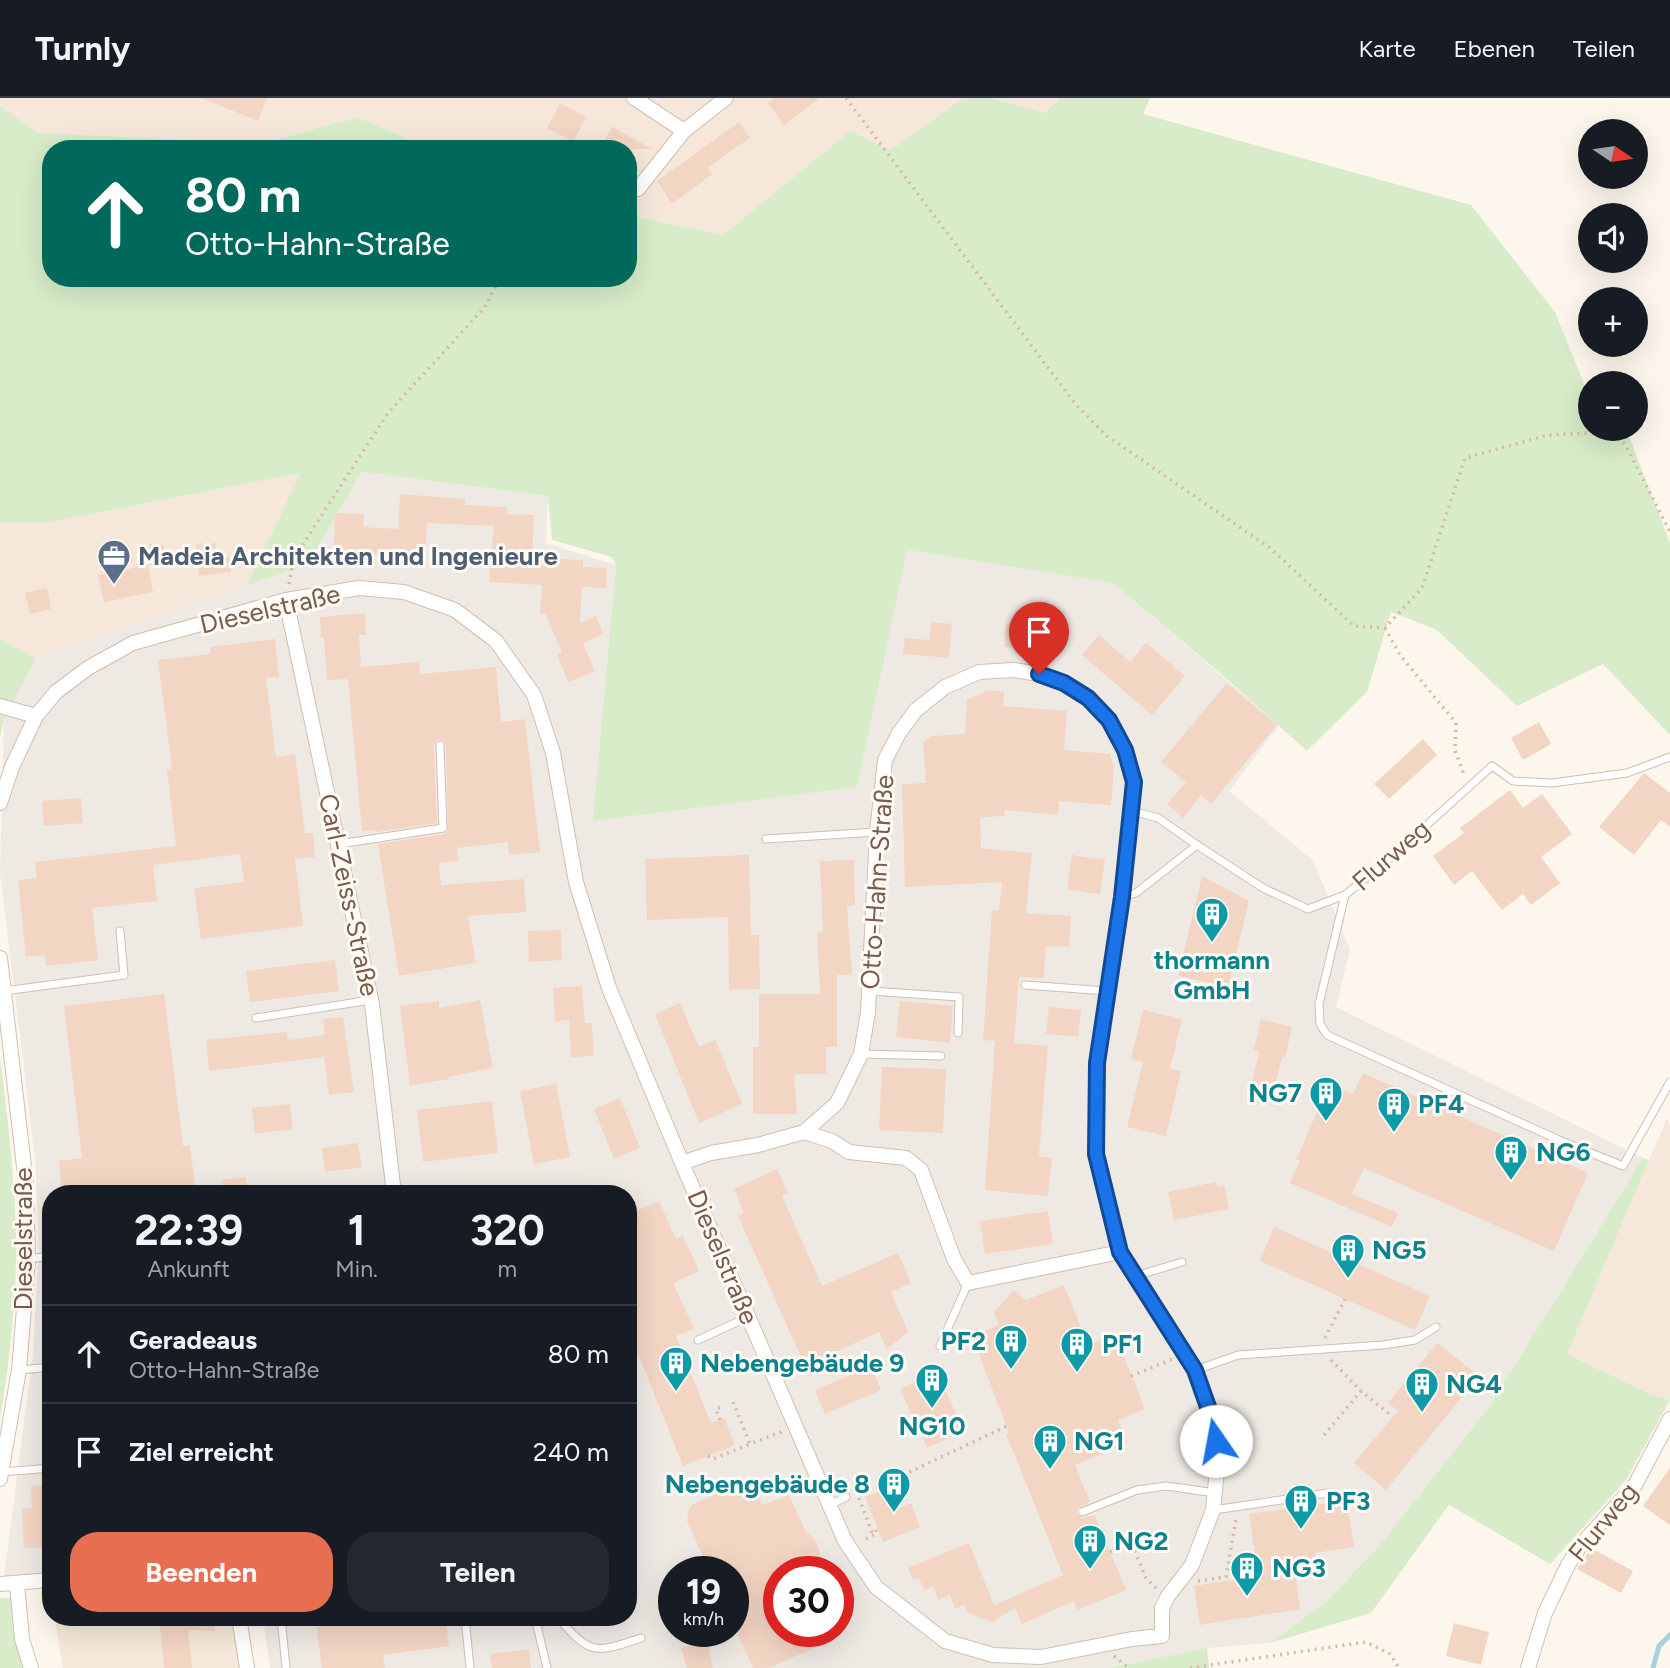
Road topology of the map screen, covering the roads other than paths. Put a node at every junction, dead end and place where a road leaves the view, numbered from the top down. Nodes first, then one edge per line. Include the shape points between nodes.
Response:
1 (634, 98) edge
2 (726, 98) edge
3 (684, 131) junction
4 (638, 190) dead end
5 (286, 600) junction
6 (0, 706) edge
7 (36, 716) junction
8 (440, 745) dead end
9 (1670, 757) edge
10 (0, 803) edge
11 (1132, 811) junction
12 (877, 832) junction
13 (766, 839) dead end
14 (339, 844) junction
15 (1198, 845) junction
16 (1345, 895) junction
17 (1122, 897) junction
18 (120, 931) dead end
19 (0, 958) edge
20 (1025, 985) dead end
21 (3, 991) junction
22 (869, 991) junction
23 (1108, 991) junction
24 (371, 1000) junction
25 (256, 1018) dead end
26 (958, 1033) dead end
27 (861, 1054) junction
28 (940, 1056) dead end
29 (1670, 1082) edge
30 (804, 1132) junction
31 (682, 1163) junction
32 (393, 1185) edge
33 (1120, 1252) junction
34 (42, 1257) edge
35 (28, 1259) junction
36 (1182, 1262) dead end
37 (1134, 1277) junction
38 (968, 1283) junction
39 (748, 1317) junction
40 (1436, 1327) dead end
41 (698, 1340) dead end
42 (940, 1346) dead end
43 (42, 1368) edge
44 (19, 1370) junction
45 (1195, 1370) junction
46 (1670, 1419) edge
47 (42, 1469) edge
48 (1, 1476) edge
49 (1216, 1493) junction
50 (1328, 1493) dead end
51 (846, 1497) dead end
52 (830, 1505) junction
53 (1213, 1510) junction
54 (1082, 1512) dead end
55 (42, 1581) edge
56 (0, 1584) edge
57 (17, 1584) junction
58 (240, 1626) edge
59 (282, 1626) edge
60 (466, 1626) edge
61 (537, 1626) edge
62 (565, 1626) edge
63 (641, 1638) dead end
64 (31, 1668) edge
65 (247, 1668) edge
66 (286, 1668) edge
67 (470, 1668) edge
68 (547, 1668) edge
69 (1528, 1668) edge

1 - 3 street
2 - 3 street
3 - 4 street
5 - 7 street, Dieselstraße via 133,643 56,692
5 - 14 street, Carl-Zeiss-Straße
5 - 31 street, Dieselstraße via 359,589 404,592 455,610 496,641 534,695 553,753 576,882 605,975
6 - 7 street
7 - 10 street, Dieselstraße
8 - 14 lane via 443,828
9 - 16 lane, Flurweg via 1627,773 1552,783 1513,780 1492,766
11 - 12 street, Otto-Hahn-Straße via 1134,782 1125,750 1109,720 1088,698 1039,674 979,672 945,687 916,710 899,733 885,760
11 - 15 lane via 1158,818
11 - 17 street, Otto-Hahn-Straße
12 - 13 lane
12 - 22 street, Otto-Hahn-Straße
14 - 24 street, Carl-Zeiss-Straße
15 - 16 lane, Flurweg via 1263,888 1308,909
15 - 17 lane via 1136,893
16 - 29 lane via 1319,1004 1320,1024 1327,1035 1623,1166
17 - 23 street, Otto-Hahn-Straße
18 - 21 lane via 124,975
19 - 21 street, Dieselstraße
20 - 23 lane
21 - 35 street, Dieselstraße via 26,1184
22 - 26 lane via 959,997
22 - 27 street, Otto-Hahn-Straße
23 - 33 street, Otto-Hahn-Straße via 1097,1063 1096,1154
24 - 25 lane
24 - 32 street, Carl-Zeiss-Straße
27 - 28 lane
27 - 30 street, Otto-Hahn-Straße via 837,1103
30 - 31 street, Otto-Hahn-Straße
30 - 38 street via 849,1152 906,1158 921,1170 954,1259
31 - 39 street, Dieselstraße
33 - 37 street, Dieselstraße
33 - 38 street
34 - 35 lane
35 - 44 street, Dieselstraße
36 - 37 lane
37 - 45 street, Dieselstraße
38 - 42 lane
39 - 41 lane
39 - 52 street, Dieselstraße
40 - 45 lane via 1415,1340 1238,1355
43 - 44 lane
44 - 48 street, Dieselstraße
45 - 49 street, Dieselstraße via 1213,1421
46 - 69 street, Flurweg via 1635,1485 1568,1565 1545,1614
47 - 48 lane
49 - 53 street, Dieselstraße
49 - 54 lane via 1166,1486 1136,1490
50 - 53 lane
51 - 52 lane
52 - 53 street, Dieselstraße via 845,1541 876,1587 945,1641 993,1655 1041,1657 1161,1636 1162,1608 1192,1565
55 - 57 street
56 - 57 street
57 - 64 street via 22,1639
58 - 65 street
59 - 66 lane
60 - 67 lane
61 - 68 lane
62 - 63 lane via 595,1649

